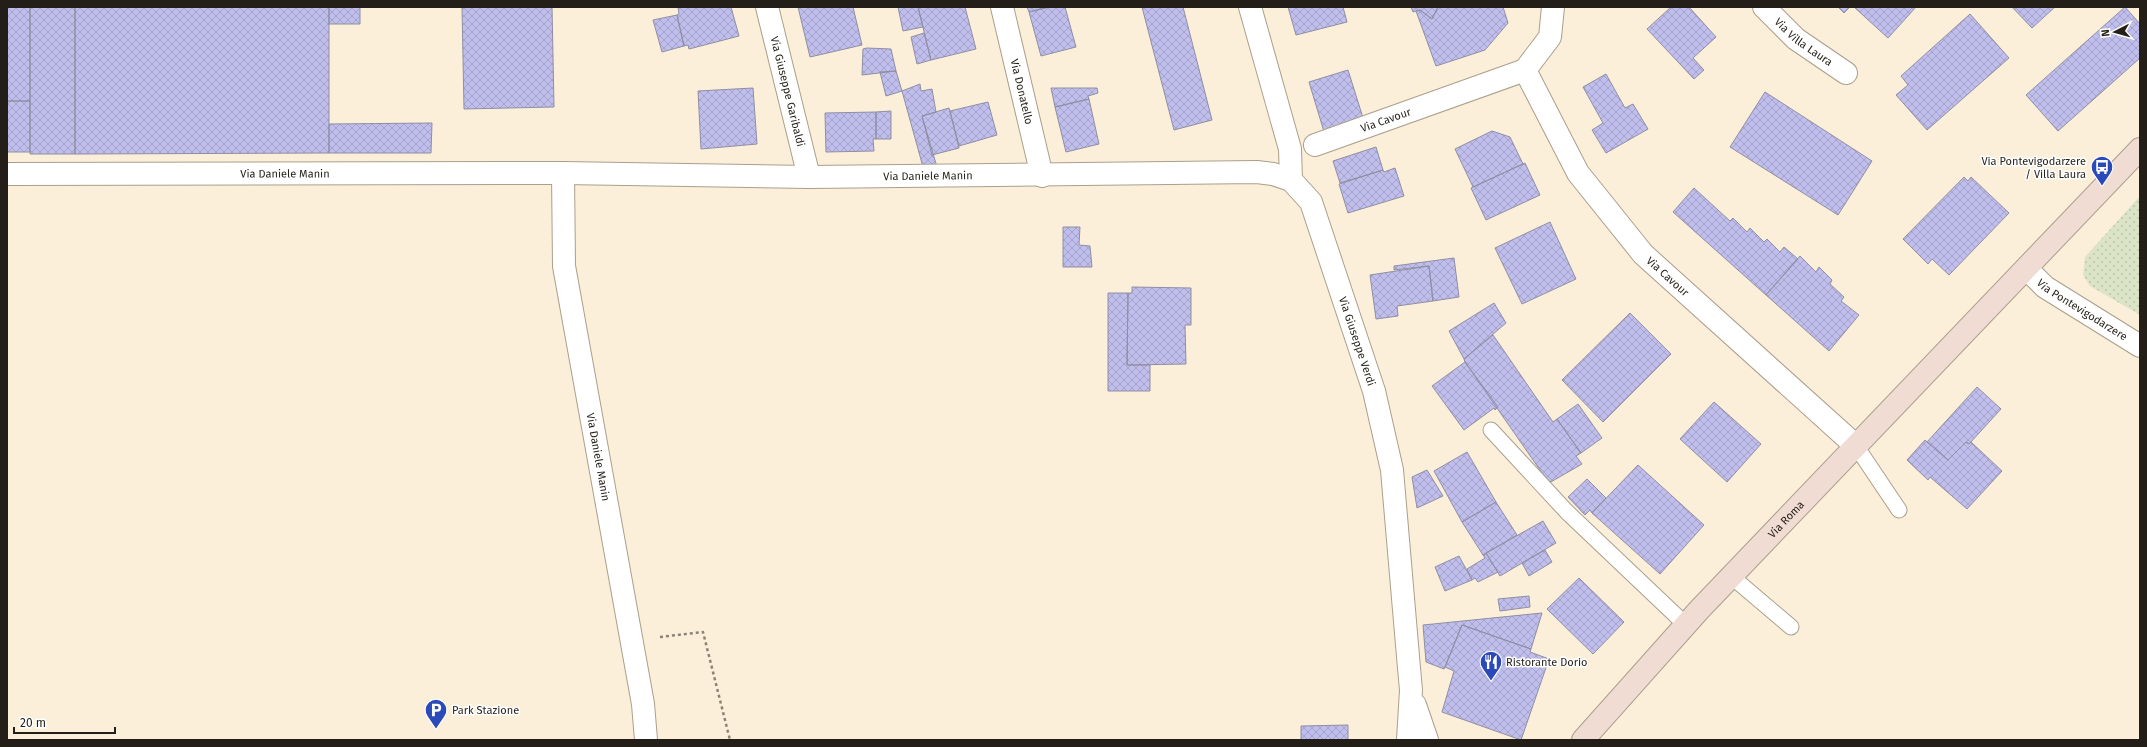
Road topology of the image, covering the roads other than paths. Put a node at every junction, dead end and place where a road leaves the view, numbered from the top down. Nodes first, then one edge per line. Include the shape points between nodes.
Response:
1 (767, 7) edge
2 (1002, 7) edge
3 (1250, 7) edge
4 (1553, 7) edge
5 (1764, 7) edge
6 (1525, 70) junction
7 (1846, 73) dead end
8 (1315, 145) dead end
9 (2140, 149) edge
10 (563, 173) junction
11 (7, 174) edge
12 (1042, 176) junction
13 (809, 177) junction
14 (1291, 180) junction
15 (2028, 269) junction
16 (1993, 301) joint
17 (2140, 346) edge
18 (1491, 430) dead end
19 (1856, 446) junction
20 (1899, 510) dead end
21 (1731, 576) junction
22 (1686, 625) junction
23 (1791, 627) dead end
24 (1411, 690) junction
25 (646, 740) edge
26 (1408, 740) edge
27 (1426, 740) edge
28 (1583, 740) edge

1 - 13 street, Via Giuseppe Garibaldi
2 - 12 street, Via Donatello
3 - 14 street via 1290,149
4 - 6 street via 1550,37
5 - 7 street, Via Villa Laura via 1796,39
6 - 8 street, Via Cavour
6 - 19 street, Via Cavour via 1578,173 1643,254
9 - 15 main road, Via Pontevigodarzere
10 - 11 street, Via Daniele Manin
10 - 13 street, Via Daniele Manin
10 - 25 street, Via Daniele Manin via 564,266 643,704
12 - 13 street, Via Daniele Manin
12 - 14 street, Via Daniele Manin via 1257,172
14 - 24 street, Via Giuseppe Verdi via 1311,202 1374,391 1392,470
15 - 16 main road, Via Pontevigodarzere
15 - 17 street, Via Pontevigodarzere via 2045,287
16 - 19 main road, Via Roma
18 - 22 lane via 1567,512
19 - 20 lane
19 - 21 main road, Via Roma
21 - 22 main road, Via Roma
21 - 23 lane
22 - 28 main road, Via Roma
24 - 26 street, Via Giuseppe Verdi
24 - 27 street, Via Giuseppe Verdi

